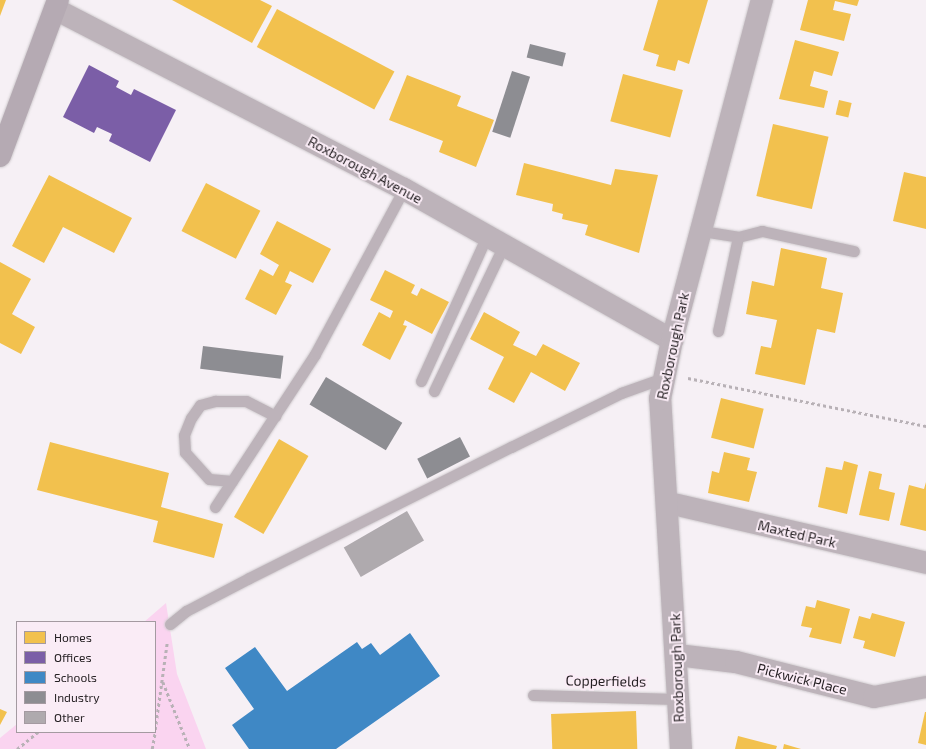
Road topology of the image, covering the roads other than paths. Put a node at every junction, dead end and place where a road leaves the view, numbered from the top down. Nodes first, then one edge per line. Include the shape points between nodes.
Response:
1 (762, 0) edge
2 (56, 5) edge
3 (0, 156) edge
4 (404, 189) junction
5 (702, 231) junction
6 (738, 237) junction
7 (494, 243) junction
8 (854, 251) dead end
9 (718, 330) dead end
10 (672, 340) junction
11 (663, 378) junction
12 (422, 381) dead end
13 (434, 391) dead end
14 (275, 416) junction
15 (232, 481) junction
16 (669, 503) junction
17 (215, 507) dead end
18 (926, 563) edge
19 (170, 624) road end
20 (677, 655) junction
21 (926, 687) edge
22 (533, 695) dead end
23 (677, 698) junction
24 (681, 749) edge

1 - 5 street, Roxborough Park
2 - 3 main road
2 - 4 street, Roxborough Avenue
4 - 7 street, Roxborough Avenue
4 - 14 lane via 315,354
5 - 6 lane
5 - 10 street, Roxborough Park
6 - 8 lane via 762,231
6 - 9 lane
7 - 10 street, Roxborough Avenue
7 - 12 lane
7 - 13 lane
10 - 11 street, Roxborough Park
11 - 16 street, Roxborough Park via 660,399
11 - 19 lane via 621,393 504,450 249,578 186,611
14 - 15 lane
14 - 15 lane via 246,401 215,401 200,405 191,418 184,435 184,452 209,479
15 - 17 lane
16 - 18 street, Maxted Park
16 - 20 street, Roxborough Park
20 - 21 street, Pickwick Place via 736,662 874,697
20 - 23 street, Roxborough Park
22 - 23 lane, Copperfields
23 - 24 street, Roxborough Park

